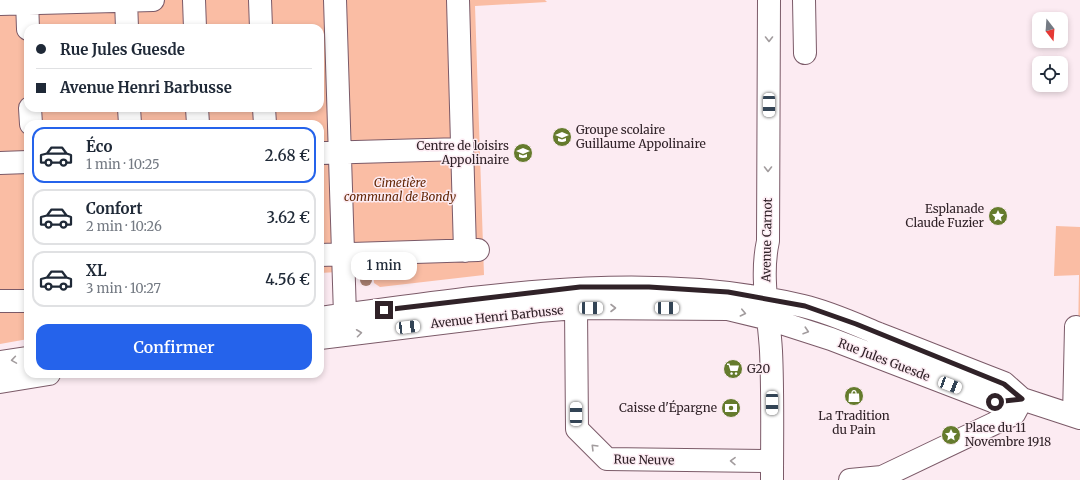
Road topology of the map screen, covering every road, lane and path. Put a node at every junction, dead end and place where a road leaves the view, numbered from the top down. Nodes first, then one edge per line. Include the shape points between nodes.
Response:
1 (126, 0) edge
2 (153, 0) edge
3 (194, 0) edge
4 (260, 0) edge
5 (335, 0) edge
6 (458, 0) edge
7 (769, 0) edge
8 (804, 0) edge
9 (27, 2) edge
10 (0, 4) edge
11 (28, 24) edge
12 (127, 24) edge
13 (194, 24) edge
14 (261, 24) edge
15 (805, 53) dead end
16 (462, 148) junction
17 (330, 152) edge
18 (24, 162) edge
19 (0, 163) edge
20 (342, 254) junction
21 (324, 255) edge
22 (0, 301) edge
23 (24, 301) edge
24 (576, 308) junction
25 (768, 309) junction
26 (345, 315) junction
27 (324, 318) edge
28 (1076, 327) dead end
29 (324, 338) edge
30 (24, 359) edge
31 (0, 362) edge
32 (24, 378) edge
33 (0, 382) edge
34 (1022, 399) junction
35 (1077, 417) edge
36 (772, 471) edge
37 (850, 480) edge

1 - 2 street
1 - 9 street
1 - 12 street
3 - 13 street
4 - 14 street
5 - 17 street
6 - 16 street
7 -> 25 street, Avenue Carnot via 768,241 764,273
8 - 15 street
9 - 10 street
9 - 11 street
16 - 17 street
16 - 20 street via 472,250
17 - 20 street
18 - 19 street
20 - 21 street
20 - 26 street
22 - 23 street
24 -> 25 street, Avenue Henri Barbusse
29 -> 24 street, Avenue Henri Barbusse
36 -> 24 street, Rue Neuve via 607,460 576,429
25 - 26 street, Avenue Henri Barbusse via 728,292 649,287 580,287
25 - 34 street, Rue Jules Guesde via 831,339 995,402
25 - 36 street, Avenue Carnot via 772,374
26 - 27 street, Avenue Henri Barbusse
28 - 35 street
30 -> 31 street
32 - 33 street
34 - 35 street, Rue Jules Guesde
34 - 37 street via 1014,414 882,477

